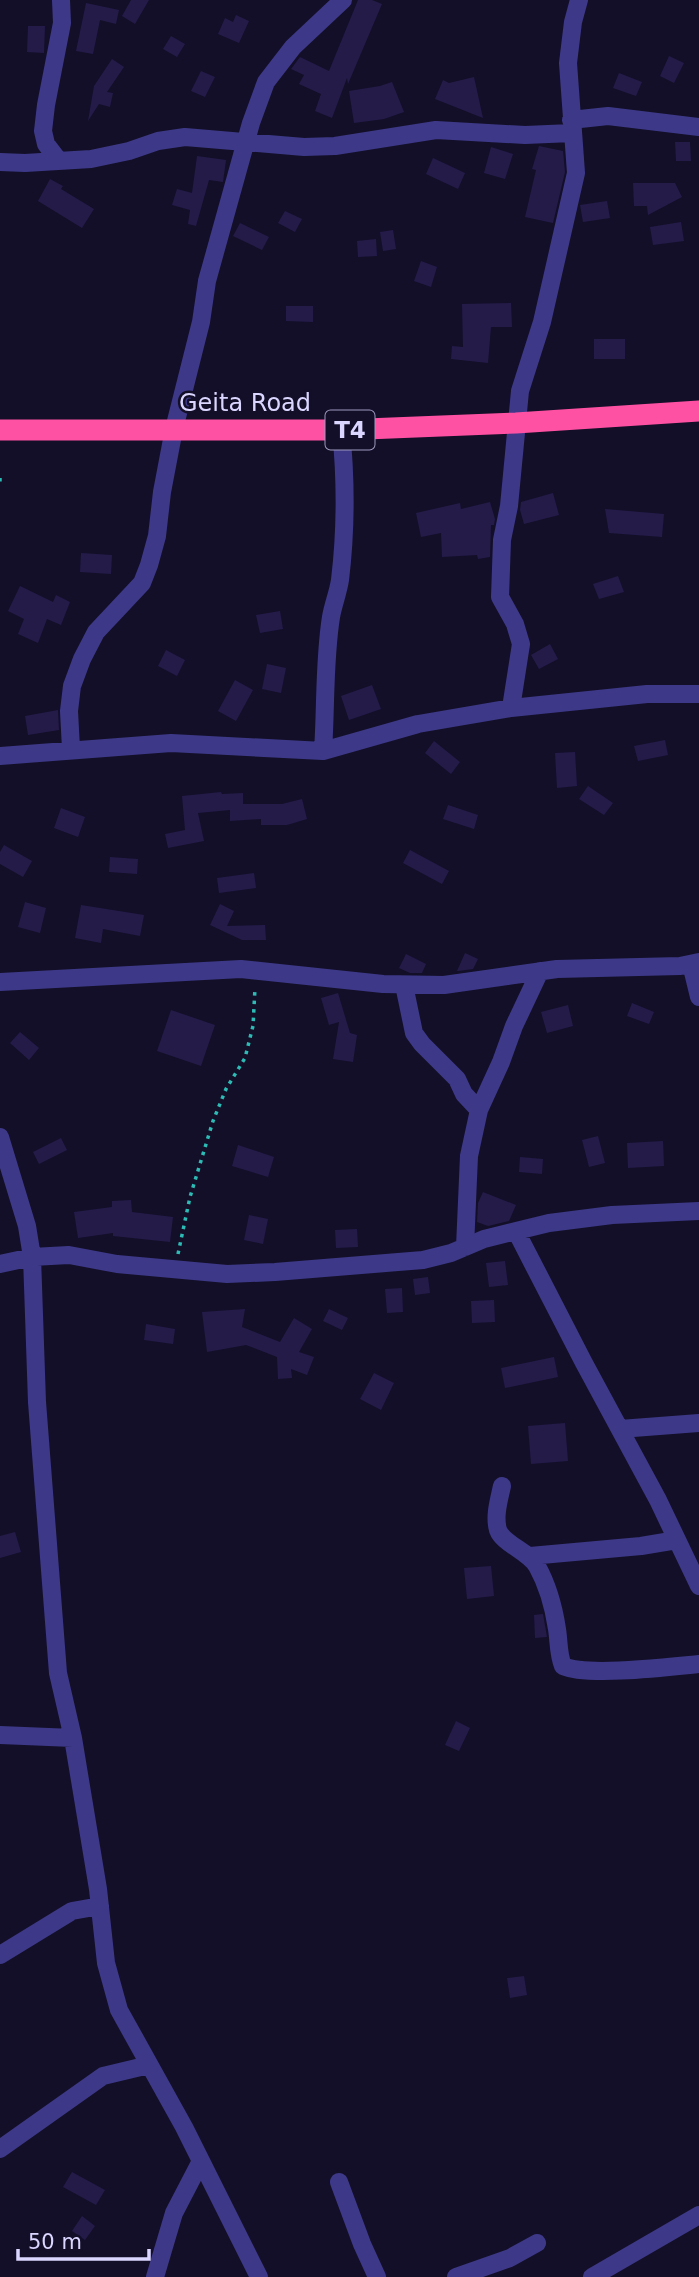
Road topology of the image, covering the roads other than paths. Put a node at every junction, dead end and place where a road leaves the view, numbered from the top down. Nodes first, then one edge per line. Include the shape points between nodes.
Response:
1 (61, 0) edge
2 (343, 0) edge
3 (579, 0) edge
4 (571, 126) junction
5 (699, 127) edge
6 (245, 144) junction
7 (59, 161) junction
8 (0, 162) edge
9 (699, 411) edge
10 (516, 423) junction
11 (174, 429) junction
12 (0, 430) edge
13 (341, 430) junction
14 (699, 694) edge
15 (511, 708) junction
16 (71, 749) junction
17 (323, 751) junction
18 (0, 756) edge
19 (695, 963) edge
20 (540, 971) junction
21 (0, 982) edge
22 (404, 985) junction
23 (699, 997) edge
24 (479, 1110) junction
25 (0, 1137) edge
26 (699, 1211) edge
27 (516, 1231) junction
28 (465, 1247) junction
29 (32, 1256) junction
30 (0, 1264) edge
31 (699, 1423) edge
32 (620, 1429) junction
33 (502, 1486) dead end
34 (677, 1540) junction
35 (530, 1556) junction
36 (699, 1586) edge
37 (699, 1664) edge
38 (0, 1735) edge
39 (73, 1738) junction
40 (100, 1906) junction
41 (0, 1955) edge
42 (149, 2065) junction
43 (0, 2149) edge
44 (201, 2161) junction
45 (339, 2182) dead end
46 (699, 2216) edge
47 (537, 2243) dead end
48 (155, 2277) edge
49 (259, 2277) edge
50 (377, 2277) edge
51 (456, 2277) edge
52 (592, 2277) edge

1 - 7 street via 62,23 43,131
2 - 6 street via 293,47 266,82
3 - 4 street via 568,63
4 - 5 street via 608,116
4 - 6 street via 525,135 436,130 304,148
4 - 10 street via 576,173 542,322 520,391
6 - 7 street via 185,137 91,159
6 - 11 street via 207,281
7 - 8 street
9 - 10 highway, Geita Road / T4
10 - 13 highway, Geita Road / T4
10 - 15 street via 500,568 500,597 521,644
11 - 12 highway, Geita Road / T4
11 - 13 highway, Geita Road / T4
11 - 16 street via 157,536 146,574 96,632 72,687
13 - 17 street via 343,550 328,650
14 - 15 street via 647,694
15 - 17 street via 418,724
16 - 17 street via 171,743
16 - 18 street
19 - 20 street
19 - 23 street
20 - 22 street via 444,985
20 - 24 street
21 - 22 street via 241,969
22 - 24 street via 414,1032
24 - 28 street via 470,1156
25 - 29 street
26 - 27 street via 612,1215
27 - 28 street
27 - 32 street
28 - 29 street via 423,1260 227,1274 69,1255
29 - 30 street
29 - 39 street via 37,1402 58,1673
31 - 32 street
32 - 34 street
33 - 35 street via 499,1530 505,1540
34 - 35 street
34 - 36 street
35 - 37 street via 545,1583 563,1666 604,1670
38 - 39 street
39 - 40 street
40 - 41 street via 72,1911
40 - 42 street via 106,1963 119,2010
42 - 43 street via 103,2077
42 - 44 street
44 - 48 street via 174,2213
44 - 49 street
45 - 50 street
46 - 52 street
47 - 51 street

